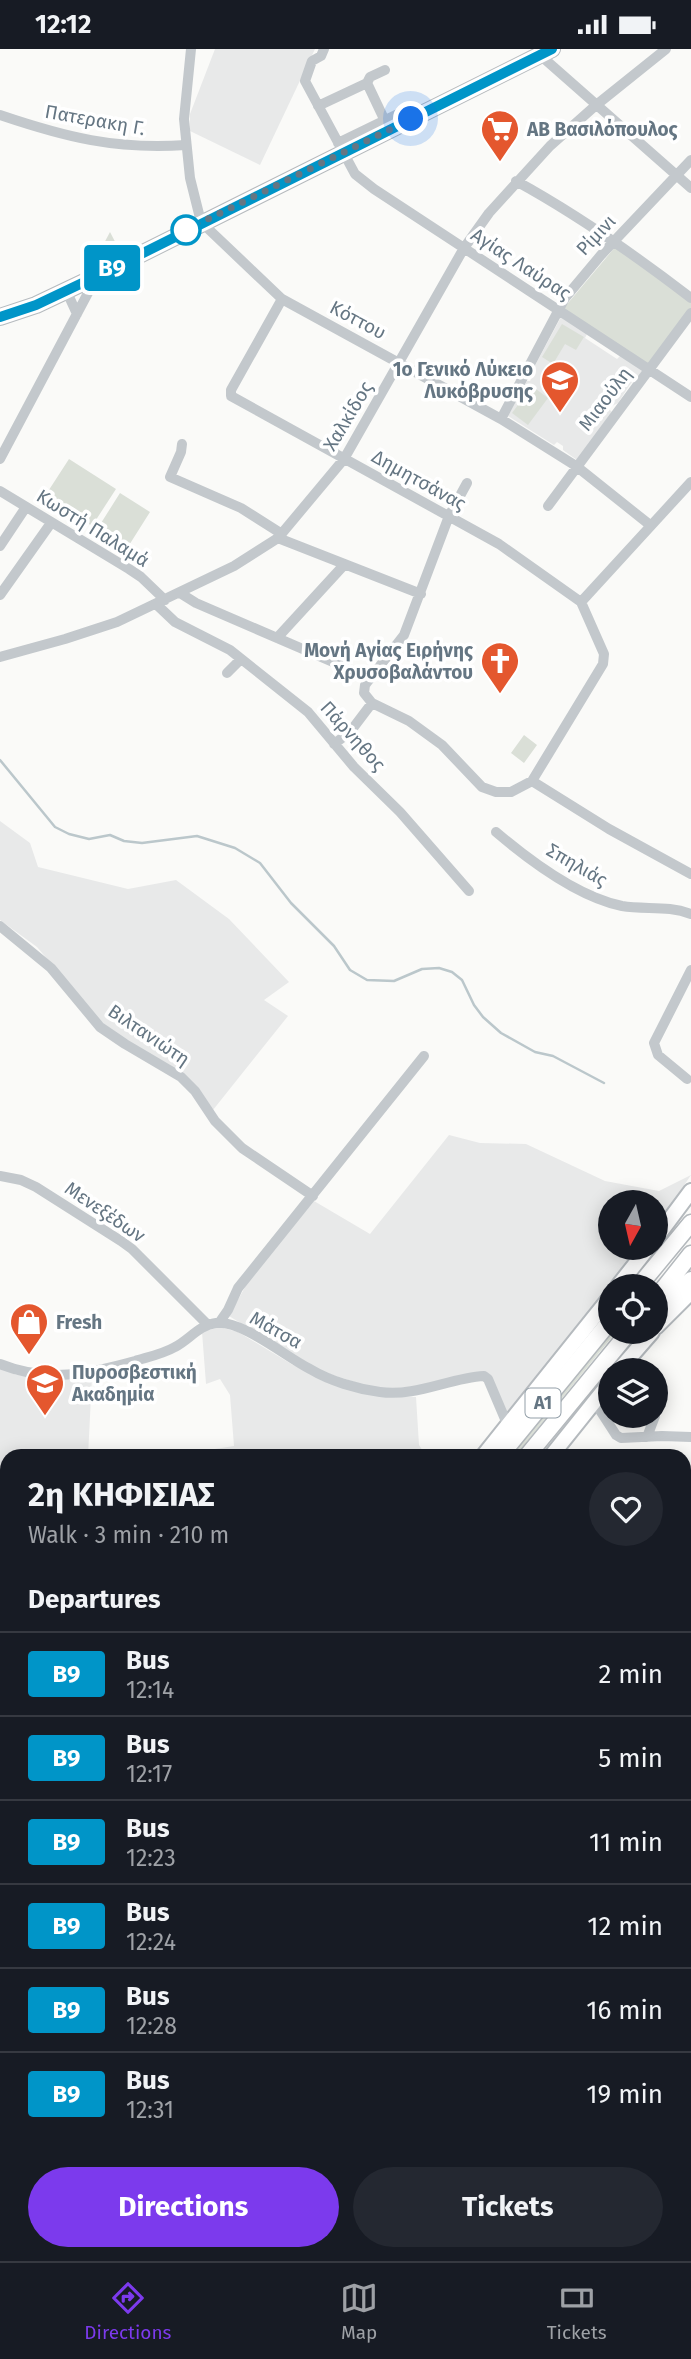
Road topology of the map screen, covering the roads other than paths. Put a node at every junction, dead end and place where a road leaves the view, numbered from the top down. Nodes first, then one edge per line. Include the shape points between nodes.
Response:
1 (191, 49) edge
2 (324, 49) edge
3 (666, 49) edge
4 (546, 52) edge
5 (385, 70) dead end
6 (367, 83) junction
7 (318, 106) junction
8 (595, 106) junction
9 (402, 113) dead end
10 (0, 115) edge
11 (384, 121) junction
12 (186, 145) junction
13 (341, 147) junction
14 (691, 160) edge
15 (676, 177) junction
16 (516, 181) junction
17 (691, 188) edge
18 (201, 222) junction
19 (613, 241) junction
20 (464, 248) junction
21 (97, 276) junction
22 (66, 291) junction
23 (691, 298) edge
24 (282, 299) junction
25 (558, 309) junction
26 (691, 313) edge
27 (77, 314) junction
28 (0, 317) edge
29 (400, 362) junction
30 (649, 369) junction
31 (691, 397) edge
32 (501, 419) junction
33 (182, 444) dead end
34 (0, 459) edge
35 (344, 459) junction
36 (576, 466) junction
37 (691, 482) edge
38 (467, 483) dead end
39 (0, 491) edge
40 (548, 506) dead end
41 (26, 507) junction
42 (449, 516) junction
43 (51, 523) junction
44 (650, 525) junction
45 (280, 536) junction
46 (0, 546) edge
47 (344, 565) junction
48 (180, 593) junction
49 (421, 594) junction
50 (0, 595) edge
51 (160, 602) junction
52 (581, 602) junction
53 (277, 638) junction
54 (0, 657) edge
55 (242, 659) junction
56 (227, 673) dead end
57 (370, 678) junction
58 (372, 703) junction
59 (334, 744) junction
60 (532, 781) junction
61 (496, 832) dead end
62 (691, 874) edge
63 (469, 891) dead end
64 (691, 914) edge
65 (0, 926) edge
66 (691, 970) edge
67 (424, 1056) dead end
68 (687, 1079) dead end
69 (0, 1176) edge
70 (691, 1191) edge
71 (313, 1196) junction
72 (668, 1222) edge
73 (691, 1223) edge
74 (691, 1254) edge
75 (639, 1260) edge
76 (628, 1274) edge
77 (649, 1274) edge
78 (691, 1280) edge
79 (668, 1283) edge
80 (691, 1292) edge
81 (668, 1304) edge
82 (598, 1312) edge
83 (668, 1315) edge
84 (213, 1324) junction
85 (598, 1336) edge
86 (620, 1344) edge
87 (628, 1344) edge
88 (642, 1344) edge
89 (629, 1358) edge
90 (0, 1364) edge
91 (594, 1377) junction
92 (597, 1405) joint
93 (508, 1426) junction
94 (651, 1428) edge
95 (647, 1437) junction
96 (691, 1437) edge
97 (489, 1449) edge
98 (505, 1449) edge
99 (533, 1449) edge
100 (557, 1449) edge

1 - 12 street via 184,110
2 - 7 street, Αγίας Λαύρας via 312,61 305,82
3 - 8 street, Χαλκίδος
4 - 8 street
4 - 13 main road
5 - 6 street via 370,76
6 - 7 street
6 - 11 street
7 - 13 street, Αγίας Λαύρας
8 - 15 street
8 - 16 street, Χαλκίδος
9 - 11 street
10 - 12 street, Πατερακη Γ. via 97,142 149,148
11 - 13 street
12 - 18 street
13 - 18 main road
13 - 20 street, Αγίας Λαύρας via 355,174
14 - 15 street, Ρίμινι
15 - 17 street
15 - 19 street, Ρίμινι
16 - 19 street
16 - 20 street, Χαλκίδος
18 - 21 main road
18 - 24 street, Κόττου
19 - 23 street
19 - 25 street, Ρίμινι
20 - 25 street, Αγίας Λαύρας
20 - 29 street, Χαλκίδος
21 - 22 main road
21 - 27 street
22 - 27 street
22 - 28 main road
24 - 29 street, Κόττου
24 - 35 street, Δημητσάνας via 231,396
25 - 30 street, Αγίας Λαύρας
25 - 32 street, Ρίμινι
26 - 30 street, Μιαούλη
27 - 34 street
29 - 32 street, Κόττου
29 - 35 street, Χαλκίδος
30 - 31 street, Αγίας Λαύρας
30 - 36 street, Μιαούλη
32 - 36 street, Κόττου
33 - 45 street via 170,477 241,508
35 - 42 street, Δημητσάνας
35 - 45 street, Χαλκίδος
36 - 40 street, Μιαούλη
36 - 44 street, Κόττου
37 - 44 street
38 - 42 street
39 - 41 street, Κωστή Παλαμά
41 - 43 street, Κωστή Παλαμά
41 - 46 street
42 - 49 street
42 - 52 street, Δημητσάνας via 499,544
43 - 50 street
43 - 51 street, Κωστή Παλαμά via 141,577
44 - 52 street
45 - 47 street
45 - 48 street, Χαλκίδος
47 - 49 street
47 - 53 street
48 - 51 street, Χαλκίδος
48 - 53 street
49 - 57 street via 404,635
51 - 54 street, Χαλκίδος via 117,622
51 - 55 street, Πάρνηθος via 175,622
52 - 60 street via 604,661
53 - 57 street
55 - 56 street
55 - 59 street, Πάρνηθος via 308,712
57 - 58 street via 364,693
58 - 59 street
58 - 60 street via 433,737 488,790 510,792
59 - 63 street, Πάρνηθος
60 - 62 street
61 - 64 street, Σπηλιάς via 519,852 595,898
65 - 71 street, Βιλτανιώτη via 51,968 100,1027 181,1077 242,1148
66 - 68 street via 654,1043 658,1055
67 - 71 street
69 - 84 street, Μενεξέδων via 36,1187 121,1241
70 - 72 main road
71 - 84 street
73 - 77 highway
74 - 79 highway
75 - 76 main road
78 - 81 highway
80 - 83 main road
82 - 93 main road
84 - 90 street via 168,1351 100,1370 34,1374
84 - 93 street, Μάτσα via 243,1330 323,1376 380,1392 410,1393 484,1376
85 - 98 highway, Α1
86 - 91 highway, Α1
87 - 91 highway
88 - 89 main road
91 - 99 highway, Α1
92 - 95 street via 616,1435
92 - 100 main road
93 - 97 main road
94 - 95 street
95 - 96 street

